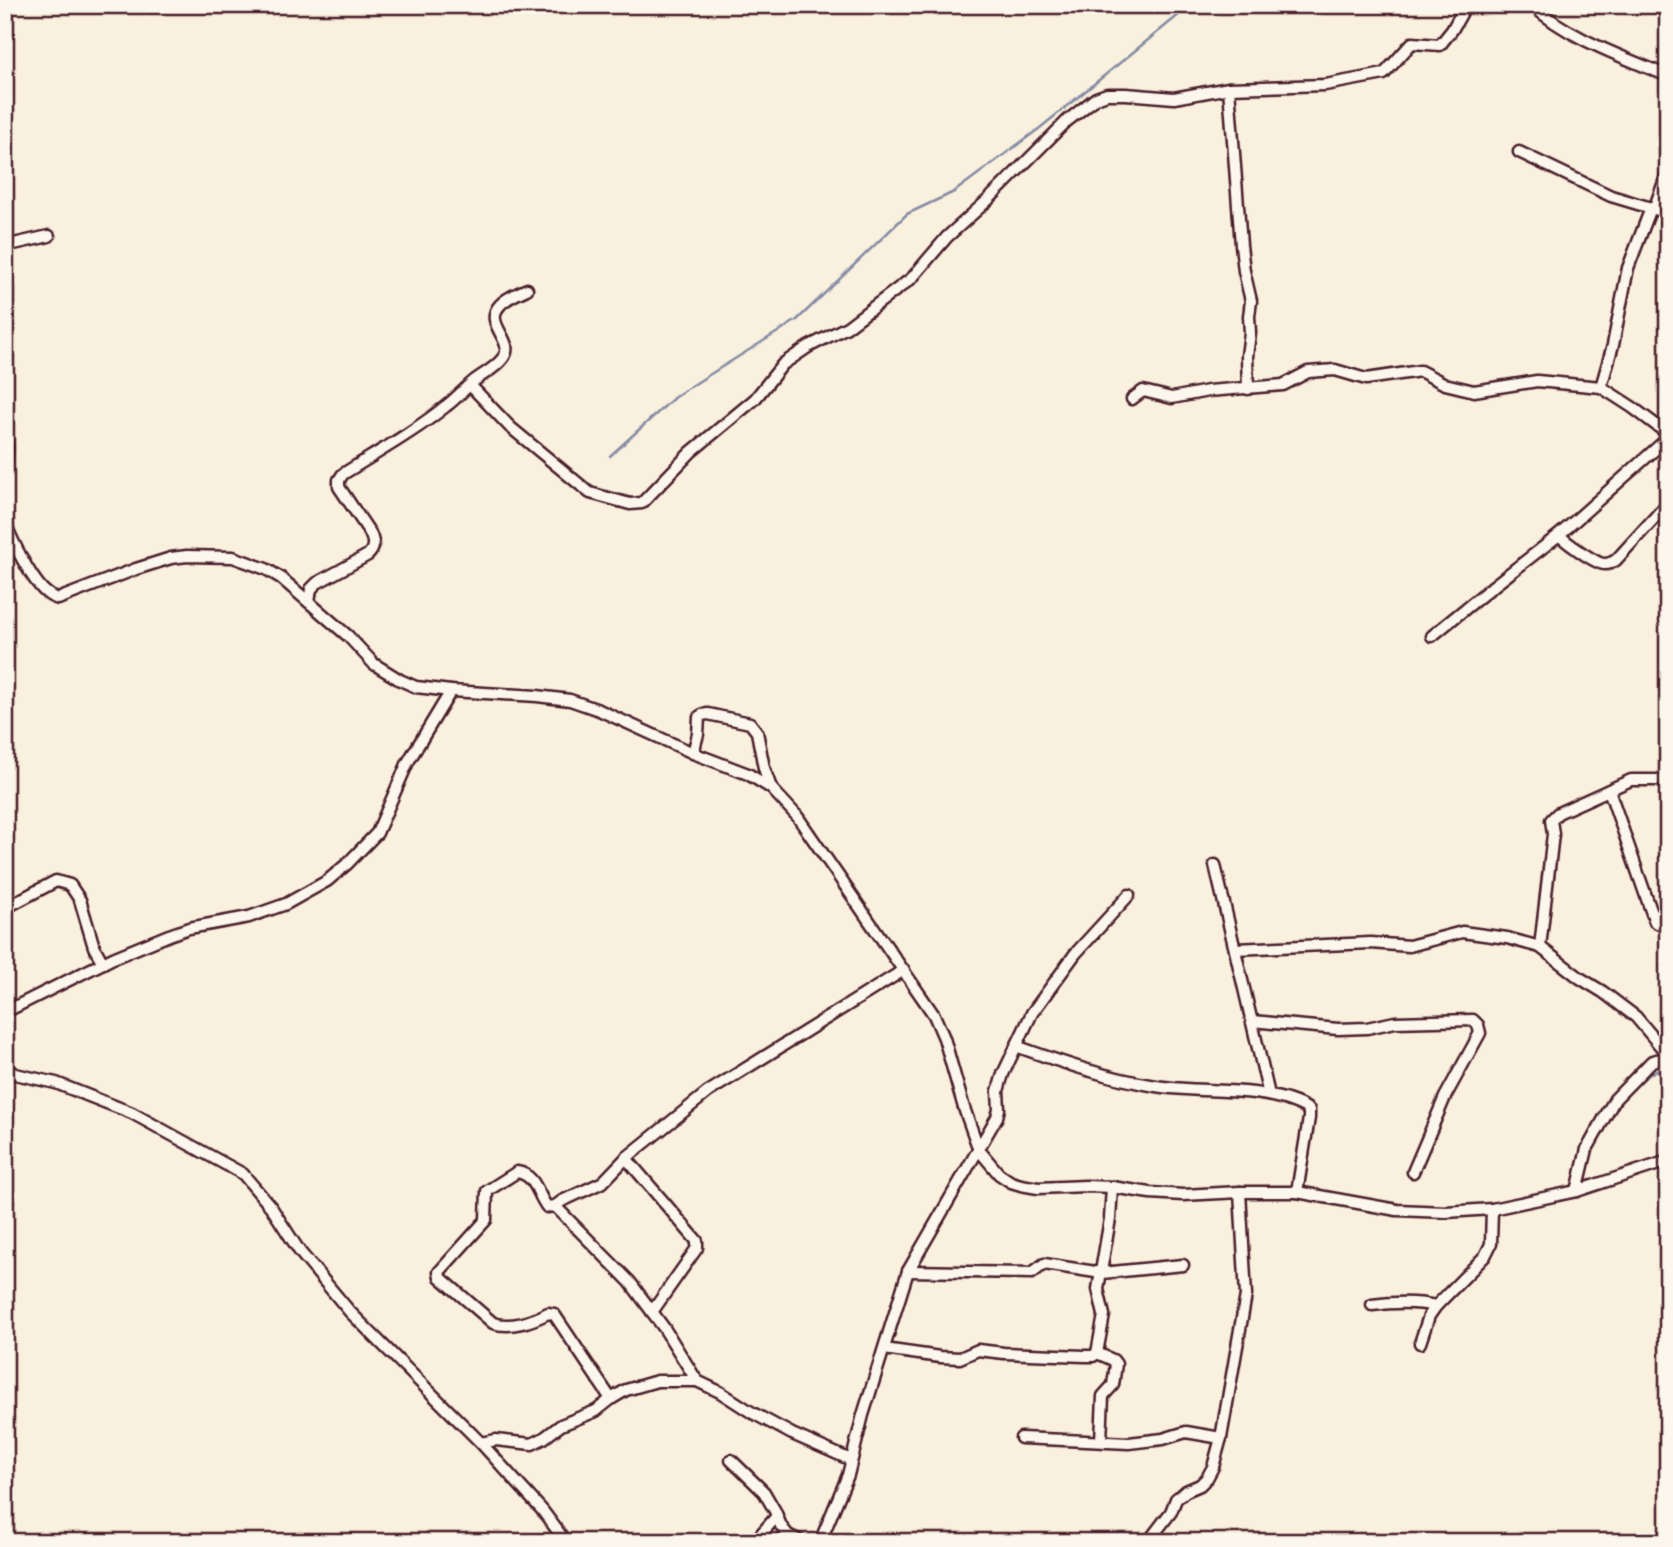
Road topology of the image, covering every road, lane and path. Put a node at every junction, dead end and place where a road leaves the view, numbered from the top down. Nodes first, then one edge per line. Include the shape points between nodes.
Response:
1 (1466, 5) edge
2 (1532, 5) edge
3 (1668, 76) edge
4 (1230, 88) junction
5 (1519, 152) dead end
6 (1668, 177) edge
7 (1652, 208) junction
8 (1668, 213) edge
9 (48, 236) dead end
10 (5, 246) edge
11 (527, 289) dead end
12 (470, 384) junction
13 (1601, 387) junction
14 (1248, 389) junction
15 (1132, 398) dead end
16 (5, 429) edge
17 (1668, 436) edge
18 (5, 473) edge
19 (1668, 503) edge
20 (5, 522) edge
21 (1559, 535) junction
22 (309, 602) junction
23 (1432, 636) dead end
24 (450, 691) junction
25 (693, 753) junction
26 (1668, 780) edge
27 (771, 788) junction
28 (1609, 790) junction
29 (1215, 865) dead end
30 (1129, 895) dead end
31 (5, 908) edge
32 (1668, 927) edge
33 (1540, 947) junction
34 (1235, 949) junction
35 (103, 963) junction
36 (904, 970) junction
37 (5, 1012) edge
38 (1252, 1021) junction
39 (1016, 1046) junction
40 (1668, 1056) edge
41 (5, 1068) edge
42 (1269, 1095) junction
43 (979, 1150) junction
44 (626, 1158) junction
45 (1668, 1161) edge
46 (1413, 1172) dead end
47 (1112, 1187) junction
48 (1577, 1191) junction
49 (1240, 1192) junction
50 (1297, 1192) junction
51 (555, 1206) junction
52 (1493, 1209) junction
53 (1183, 1265) dead end
54 (908, 1271) junction
55 (1102, 1273) junction
56 (1372, 1304) dead end
57 (1436, 1306) junction
58 (652, 1312) junction
59 (1420, 1343) dead end
60 (884, 1349) junction
61 (1097, 1353) junction
62 (697, 1381) junction
63 (611, 1399) junction
64 (1021, 1437) dead end
65 (1221, 1438) junction
66 (1101, 1441) junction
67 (481, 1444) junction
68 (732, 1460) dead end
69 (851, 1460) junction
70 (777, 1516) junction
71 (566, 1542) edge
72 (754, 1542) edge
73 (802, 1542) edge
74 (820, 1542) edge
75 (1148, 1542) edge

1 - 4 street via 1440,45 1412,43 1384,74 1325,85
2 - 3 street via 1563,28
4 - 12 street via 1174,98 1126,94 1096,98 947,237 912,278 847,327 783,364 755,399 691,452 642,503 590,493 510,427
4 - 14 street via 1241,245 1251,301
5 - 7 street via 1611,196
6 - 7 street
7 - 8 street
7 - 13 street via 1628,268
9 - 10 street
11 - 12 street via 499,306 494,317 507,345 506,355
12 - 22 street via 423,423 343,474 339,487 370,533 373,550 317,583
13 - 14 street via 1537,382 1474,391 1445,384 1420,371 1366,379 1335,370 1308,372 1283,385
13 - 17 street
14 - 15 street via 1172,398 1143,391
16 - 18 street
17 - 21 street
19 - 21 street via 1608,564 1595,562
20 - 22 street via 36,581 47,594 58,598 172,558 213,556 233,557 266,569
21 - 23 street
22 - 24 street via 374,664 416,687
24 - 25 street via 570,700
24 - 35 street via 408,762 377,833 327,881 286,904 189,928
25 - 27 street
25 - 27 street via 702,715 750,723 757,732
26 - 28 street via 1631,780
27 - 36 street via 797,816
28 - 32 street via 1655,922
28 - 33 street via 1551,820
29 - 34 street
30 - 39 street via 1075,954 1032,1013
31 - 35 street via 56,881 70,885
33 - 34 street via 1462,932 1409,946 1371,943
33 - 40 street via 1636,1017
34 - 38 street
35 - 37 street
36 - 43 street via 944,1038
36 - 44 street via 708,1092
38 - 42 street
38 - 46 street via 1338,1029 1474,1020 1479,1033
39 - 42 street via 1083,1070 1157,1086
39 - 43 street via 998,1091 997,1118
40 - 48 street via 1652,1061 1615,1099 1587,1149
41 - 67 street via 132,1112 243,1174 350,1312
42 - 50 street via 1309,1110
43 - 47 street via 999,1174 1021,1185
43 - 54 street
44 - 51 street via 603,1182
44 - 58 street via 697,1241 697,1248
45 - 48 street
47 - 49 street via 1184,1195
47 - 55 street
48 - 52 street
49 - 50 street
49 - 65 street via 1246,1295
50 - 52 street via 1397,1210
51 - 58 street via 630,1282
51 - 63 street via 547,1207 532,1180 517,1172 487,1191 486,1220 440,1276 493,1323 509,1326 554,1314
52 - 57 street via 1491,1244 1485,1256
53 - 55 street
54 - 55 street via 1032,1273 1044,1264
54 - 60 street
55 - 61 street via 1098,1289 1104,1315
56 - 57 street
57 - 59 street
58 - 62 street
60 - 61 street via 960,1358 978,1350
60 - 69 street
61 - 66 street via 1116,1364 1113,1385 1103,1396
62 - 63 street via 657,1381
62 - 69 street via 792,1434
63 - 67 street via 596,1412 561,1425 532,1444 496,1440
64 - 66 street
65 - 66 street via 1186,1432 1129,1443
65 - 75 street via 1207,1478 1176,1499
67 - 71 street
68 - 70 street via 764,1492
69 - 74 street
70 - 72 street
70 - 73 street via 788,1535

